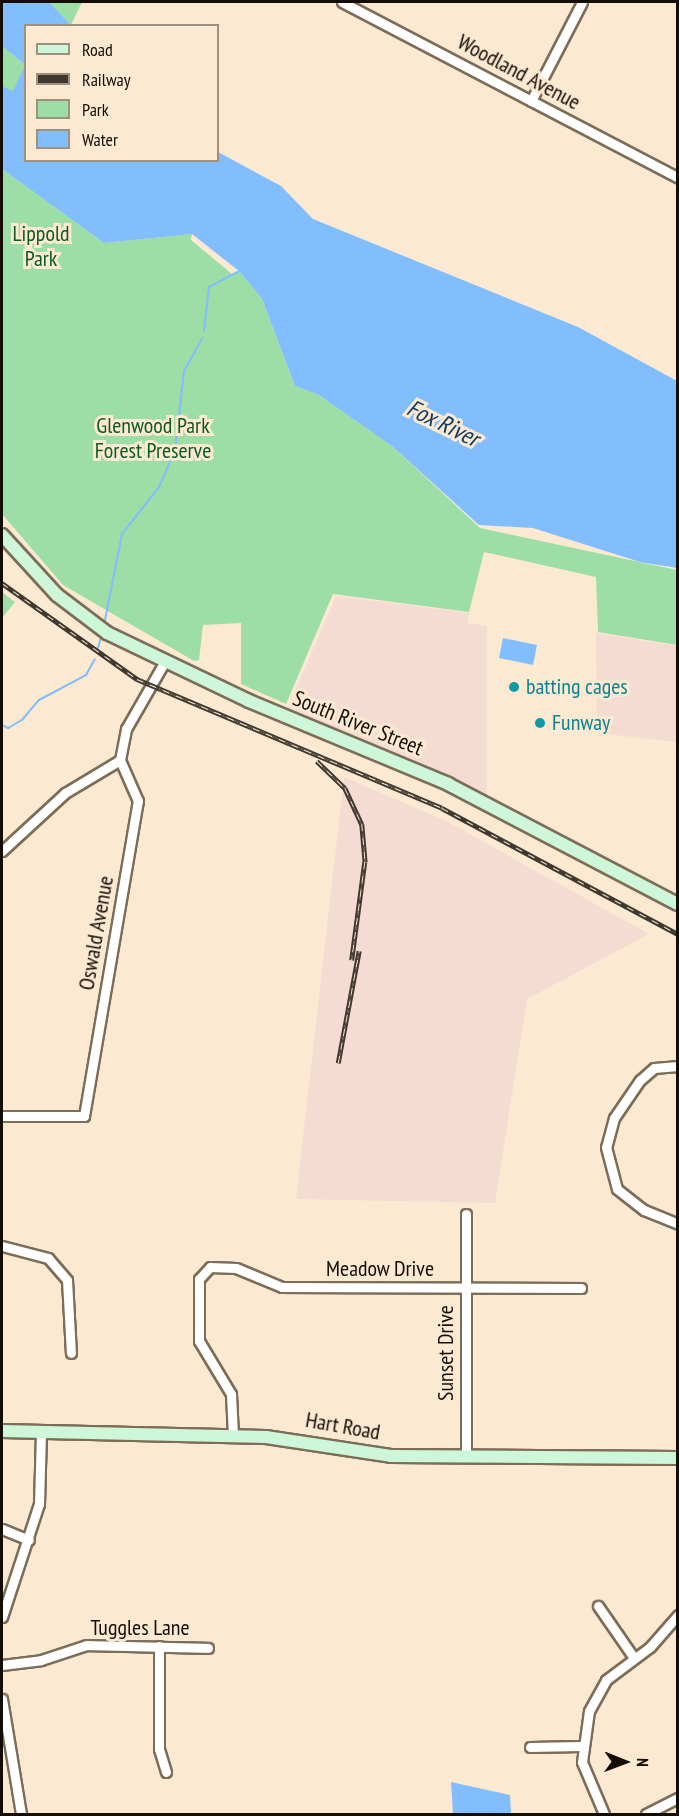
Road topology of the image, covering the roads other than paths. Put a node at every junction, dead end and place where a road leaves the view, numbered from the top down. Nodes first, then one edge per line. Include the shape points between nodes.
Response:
1 (342, 2) edge
2 (582, 2) edge
3 (531, 101) junction
4 (678, 178) edge
5 (2, 535) edge
6 (164, 663) junction
7 (120, 760) junction
8 (2, 851) edge
9 (678, 904) edge
10 (678, 1066) edge
11 (2, 1116) edge
12 (466, 1214) dead end
13 (678, 1224) edge
14 (2, 1246) edge
15 (581, 1288) dead end
16 (465, 1289) junction
17 (71, 1353) dead end
18 (2, 1431) edge
19 (41, 1431) junction
20 (233, 1436) junction
21 (466, 1457) junction
22 (678, 1458) edge
23 (2, 1529) edge
24 (29, 1540) junction
25 (598, 1606) dead end
26 (678, 1615) edge
27 (2, 1617) edge
28 (675, 1627) edge
29 (159, 1646) junction
30 (208, 1648) dead end
31 (634, 1658) junction
32 (2, 1665) edge
33 (2, 1699) edge
34 (580, 1746) junction
35 (530, 1747) dead end
36 (166, 1772) dead end
37 (678, 1798) edge
38 (21, 1815) edge
39 (604, 1815) edge
40 (646, 1815) edge

1 - 3 street, Woodland Avenue
2 - 3 street
3 - 4 street, Woodland Avenue
5 - 6 main road, South River Street via 30,570 57,595 107,633
6 - 7 street via 126,729
6 - 9 main road, South River Street via 432,777
7 - 8 street via 64,793
7 - 11 street, Oswald Avenue via 138,801 84,1116
10 - 13 street via 654,1068 640,1080 614,1118 606,1147 617,1189 644,1210
12 - 16 street, Sunset Drive
14 - 17 street via 48,1258 67,1280
15 - 16 street, Meadow Drive
16 - 20 street, Meadow Drive via 273,1286 222,1267 203,1272 198,1288 199,1341 231,1394
16 - 21 street, Sunset Drive
18 - 19 main road, Hart Road
19 - 20 main road, Hart Road
19 - 24 street via 39,1504
20 - 21 main road, Hart Road via 391,1456
21 - 22 main road, Hart Road
23 - 24 street
24 - 27 street
25 - 31 street
26 - 28 street
28 - 31 street
29 - 30 street, Tuggles Lane
29 - 32 street, Tuggles Lane via 87,1645 41,1660
29 - 36 street via 159,1749
31 - 34 street via 606,1680 589,1712
33 - 38 street
34 - 35 street
34 - 39 street via 588,1784
37 - 40 street

